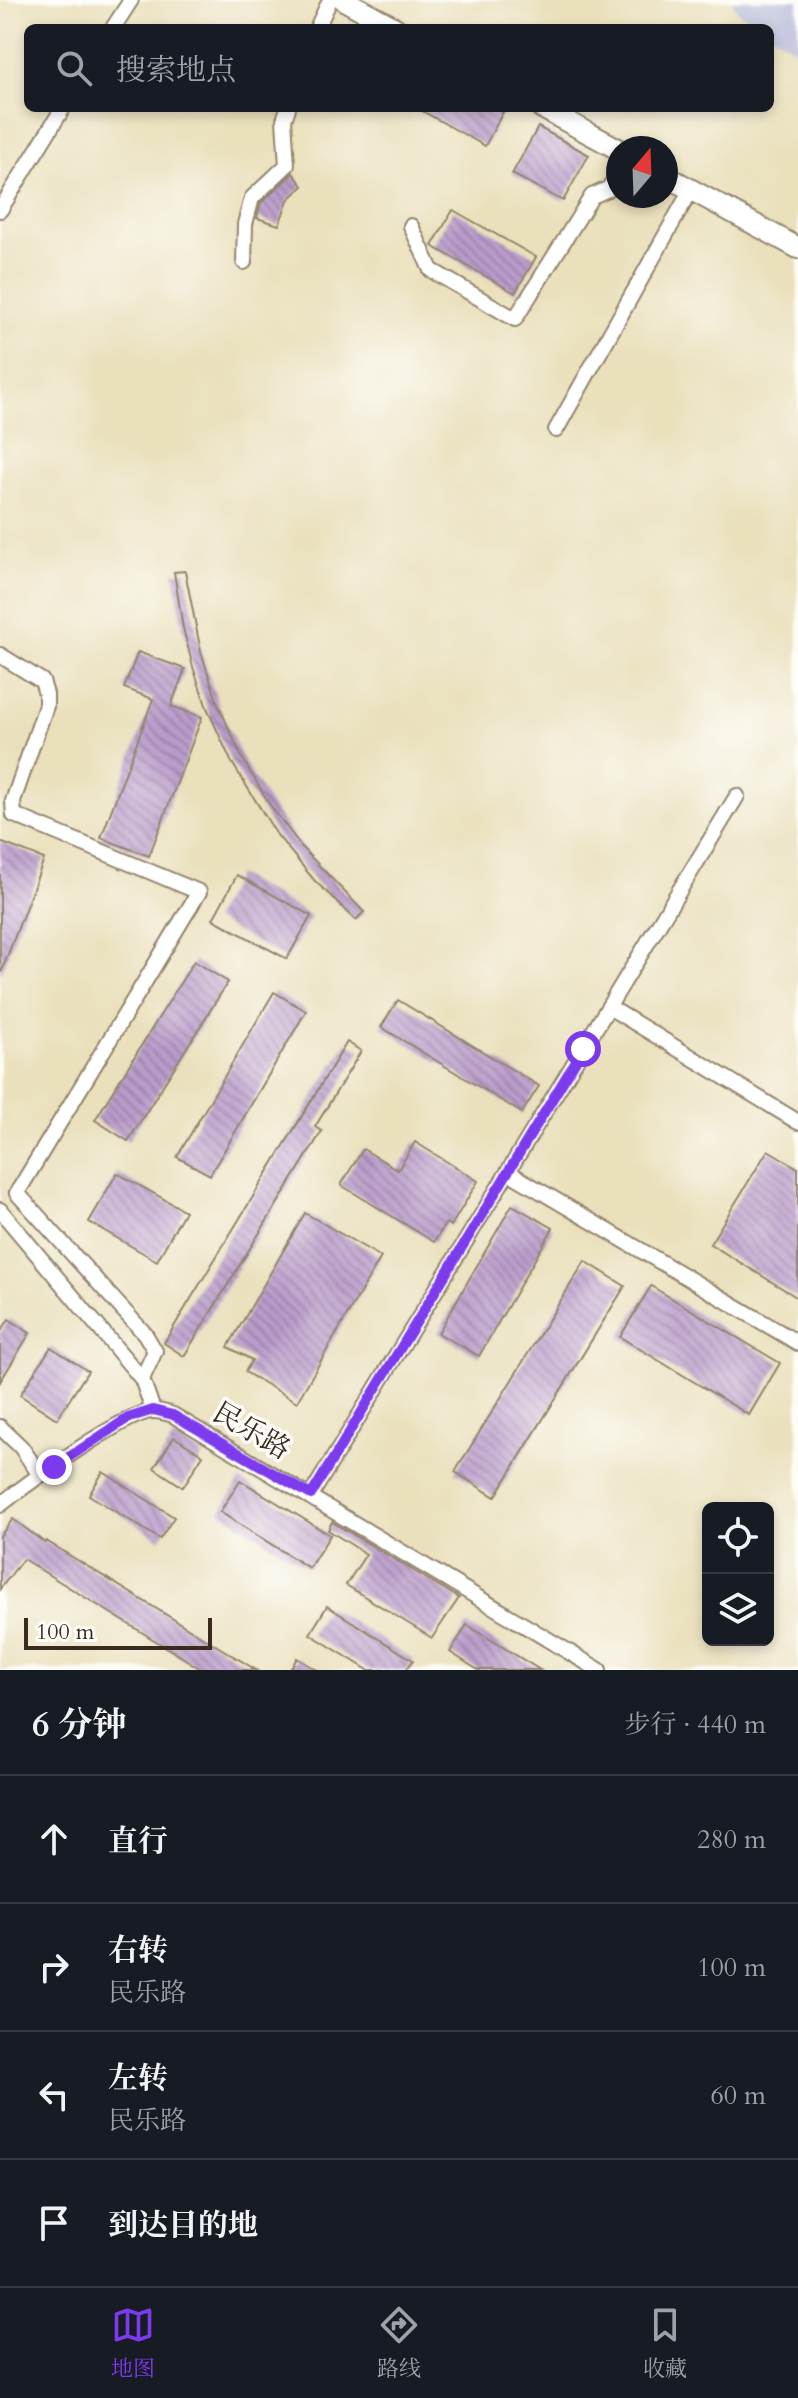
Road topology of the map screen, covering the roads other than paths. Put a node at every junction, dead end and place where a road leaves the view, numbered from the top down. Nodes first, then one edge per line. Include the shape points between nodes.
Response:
1 (131, 0) edge
2 (330, 0) edge
3 (344, 0) edge
4 (116, 24) edge
5 (319, 24) edge
6 (388, 24) edge
7 (61, 112) edge
8 (287, 112) edge
9 (549, 112) edge
10 (606, 143) edge
11 (678, 183) edge
12 (606, 190) edge
13 (691, 190) junction
14 (0, 210) edge
15 (411, 226) dead end
16 (798, 248) edge
17 (244, 262) dead end
18 (556, 430) dead end
19 (0, 655) edge
20 (737, 796) dead end
21 (6, 808) edge
22 (609, 1007) junction
23 (798, 1122) edge
24 (508, 1172) junction
25 (0, 1210) edge
26 (0, 1225) edge
27 (24, 1238) junction
28 (798, 1343) edge
29 (142, 1379) junction
30 (153, 1410) junction
31 (0, 1427) edge
32 (40, 1475) junction
33 (311, 1495) junction
34 (0, 1505) edge
35 (578, 1664) edge
36 (599, 1670) edge

1 - 4 street
2 - 5 street
3 - 6 highway
7 - 14 street
8 - 17 street via 287,165 252,198
9 - 10 highway
11 - 13 highway
12 - 15 street via 592,196 515,319 431,270
13 - 16 highway
13 - 18 street
19 - 21 street via 42,681 46,694 13,801
20 - 22 street
21 - 29 street via 20,819 199,892 17,1193 145,1334 155,1351
22 - 23 street
22 - 24 street
24 - 28 street
24 - 33 street
25 - 27 street
26 - 27 street
27 - 29 street
29 - 30 street
30 - 32 street via 128,1418
30 - 33 street, 民乐路 via 173,1415
31 - 32 street
32 - 34 street
33 - 35 street, 民乐路
35 - 36 street, 民乐路

